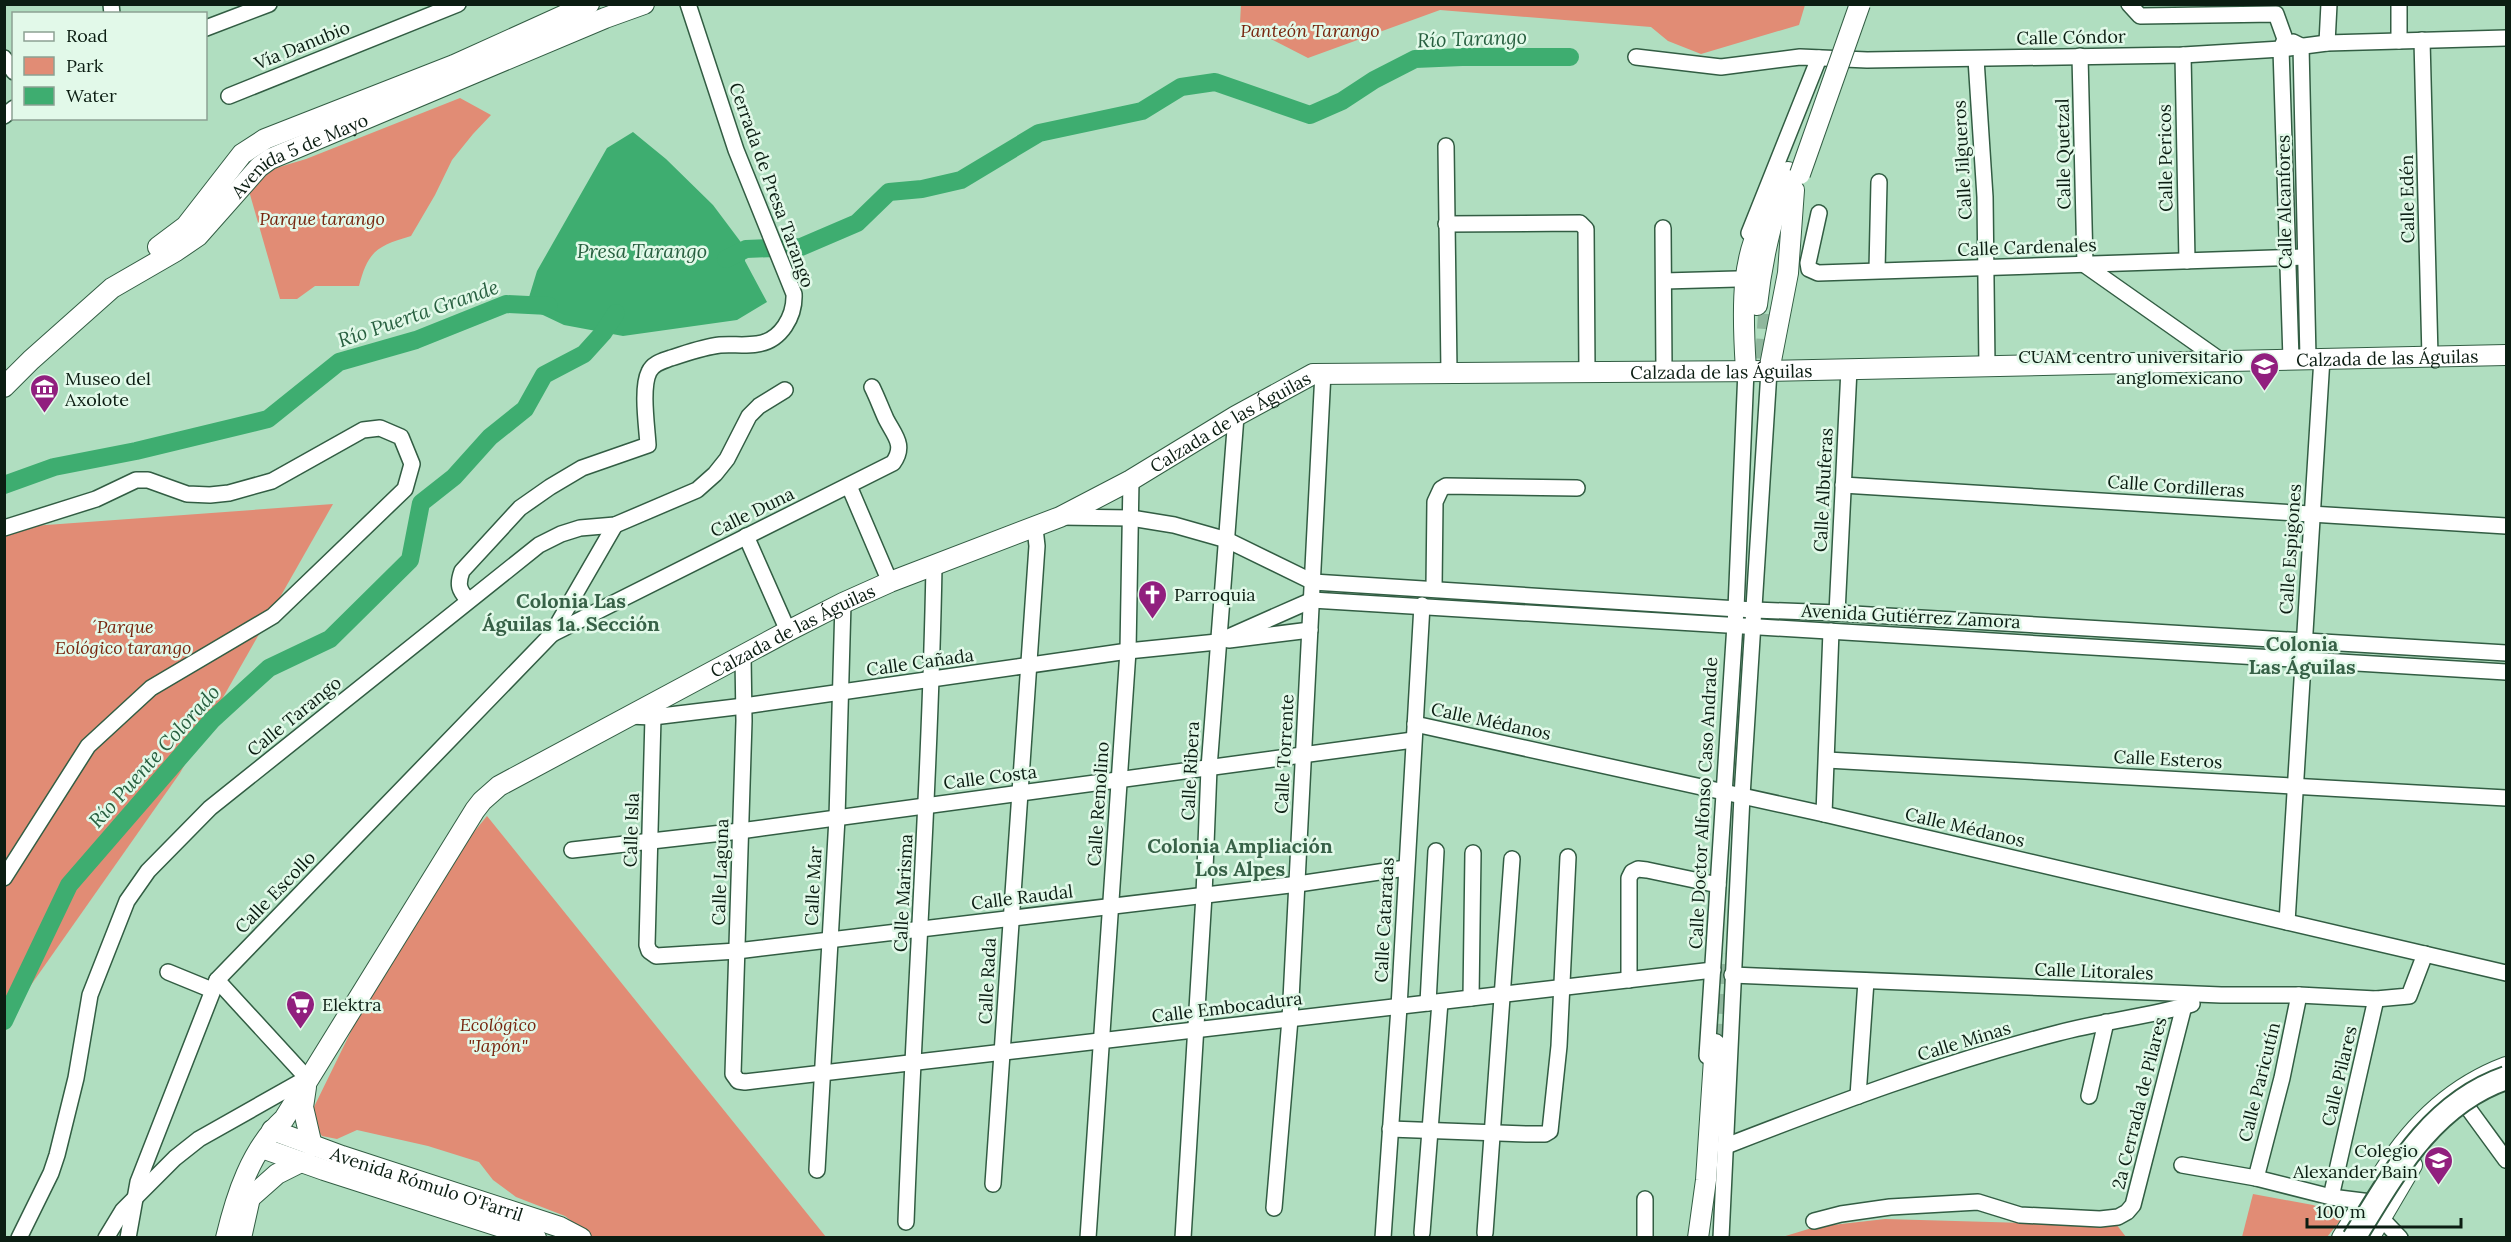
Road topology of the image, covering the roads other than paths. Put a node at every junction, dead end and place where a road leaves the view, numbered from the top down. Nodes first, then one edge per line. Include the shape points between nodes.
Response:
1 (269, 4) edge
2 (458, 4) edge
3 (644, 4) edge
4 (688, 4) edge
5 (1846, 4) edge
6 (1860, 4) edge
7 (2129, 4) edge
8 (2329, 4) edge
9 (2399, 4) edge
10 (578, 7) edge
11 (2276, 9) edge
12 (207, 28) edge
13 (2506, 38) edge
14 (2399, 40) junction
15 (2422, 40) junction
16 (2327, 43) junction
17 (2283, 44) junction
18 (2301, 45) junction
19 (2183, 55) junction
20 (2080, 56) junction
21 (1636, 57) dead end
22 (1819, 58) junction
23 (1976, 59) junction
24 (229, 96) dead end
25 (1446, 146) dead end
26 (1794, 179) junction
27 (1879, 182) dead end
28 (1775, 207) junction
29 (1819, 213) dead end
30 (1446, 224) junction
31 (1663, 228) dead end
32 (2288, 257) junction
33 (2305, 257) junction
34 (2187, 261) junction
35 (2085, 265) junction
36 (1985, 268) junction
37 (1877, 270) junction
38 (1737, 279) junction
39 (1664, 281) junction
40 (109, 283) junction
41 (2506, 355) edge
42 (27, 356) junction
43 (2430, 357) junction
44 (2307, 358) junction
45 (2220, 360) junction
46 (1987, 367) junction
47 (1849, 369) junction
48 (1664, 370) junction
49 (1742, 370) junction
50 (4, 371) edge
51 (1587, 371) junction
52 (1769, 371) junction
53 (1323, 372) junction
54 (1449, 372) junction
55 (4, 387) edge
56 (872, 387) dead end
57 (785, 390) dead end
58 (1236, 416) junction
59 (1131, 480) junction
60 (1843, 485) junction
61 (849, 486) junction
62 (1577, 488) dead end
63 (2312, 514) junction
64 (1060, 517) junction
65 (1131, 519) junction
66 (615, 525) junction
67 (2506, 526) edge
68 (4, 528) edge
69 (1035, 528) junction
70 (746, 536) junction
71 (1227, 540) junction
72 (934, 566) junction
73 (890, 582) junction
74 (1313, 582) junction
75 (1434, 588) junction
76 (1479, 591) junction
77 (468, 600) junction
78 (1312, 600) junction
79 (843, 603) junction
80 (1422, 605) junction
81 (1478, 609) junction
82 (1736, 609) junction
83 (1754, 610) junction
84 (1837, 613) junction
85 (1734, 625) junction
86 (1752, 626) junction
87 (1310, 630) junction
88 (788, 631) junction
89 (1831, 631) junction
90 (552, 634) junction
91 (2303, 640) junction
92 (1217, 642) junction
93 (1128, 651) junction
94 (2506, 653) edge
95 (743, 656) junction
96 (2302, 659) junction
97 (1029, 667) junction
98 (2506, 672) edge
99 (932, 679) junction
100 (840, 693) junction
101 (744, 706) junction
102 (628, 716) junction
103 (653, 717) junction
104 (1415, 724) junction
105 (1413, 741) junction
106 (1302, 754) junction
107 (1827, 760) junction
108 (1209, 768) junction
109 (1120, 780) junction
110 (2295, 785) junction
111 (1724, 792) junction
112 (1020, 793) junction
113 (1742, 796) junction
114 (2506, 798) edge
115 (927, 805) junction
116 (1824, 814) junction
117 (837, 818) junction
118 (740, 831) junction
119 (651, 841) junction
120 (572, 850) dead end
121 (1436, 851) dead end
122 (1473, 853) dead end
123 (1568, 857) dead end
124 (1512, 859) dead end
125 (1406, 868) junction
126 (4, 878) edge
127 (1298, 884) junction
128 (1718, 885) junction
129 (1204, 895) junction
130 (1110, 906) junction
131 (1010, 918) junction
132 (2287, 922) junction
133 (920, 928) junction
134 (830, 939) junction
135 (647, 945) joint
136 (737, 951) junction
137 (2425, 954) junction
138 (1713, 970) junction
139 (168, 972) dead end
140 (2506, 973) edge
141 (1732, 975) junction
142 (1629, 980) junction
143 (1866, 981) junction
144 (215, 985) junction
145 (1561, 988) junction
146 (1503, 994) junction
147 (2221, 995) junction
148 (2300, 995) junction
149 (1471, 998) junction
150 (2376, 999) junction
151 (1434, 1003) junction
152 (2184, 1006) junction
153 (1399, 1007) junction
154 (1290, 1019) junction
155 (2106, 1022) junction
156 (1194, 1030) junction
157 (1100, 1042) junction
158 (1002, 1052) junction
159 (912, 1062) junction
160 (2506, 1066) edge
161 (823, 1073) junction
162 (307, 1078) junction
163 (2506, 1078) edge
164 (745, 1082) joint
165 (2506, 1089) edge
166 (1858, 1096) junction
167 (2089, 1096) dead end
168 (2468, 1108) junction
169 (279, 1128) junction
170 (1390, 1129) junction
171 (1429, 1129) junction
172 (1493, 1132) junction
173 (1725, 1146) junction
174 (267, 1150) junction
175 (317, 1158) junction
176 (2506, 1160) edge
177 (2182, 1165) dead end
178 (818, 1170) dead end
179 (2256, 1178) junction
180 (993, 1184) dead end
181 (251, 1197) junction
182 (2331, 1197) junction
183 (135, 1199) junction
184 (1645, 1199) dead end
185 (2362, 1207) junction
186 (1274, 1208) dead end
187 (1814, 1221) dead end
188 (906, 1222) dead end
189 (2376, 1227) edge
190 (1422, 1233) dead end
191 (1485, 1233) dead end
192 (18, 1238) edge
193 (106, 1238) edge
194 (128, 1238) edge
195 (226, 1238) edge
196 (241, 1238) edge
197 (536, 1238) edge
198 (581, 1238) edge
199 (1088, 1238) edge
200 (1183, 1238) edge
201 (1383, 1238) edge
202 (1644, 1238) edge
203 (1689, 1238) edge
204 (1698, 1238) edge
205 (1710, 1238) edge
206 (1721, 1238) edge
207 (2342, 1238) edge
208 (2354, 1238) edge
209 (2400, 1238) edge

1 - 12 street
2 - 24 street, Vía Danubio
3 - 40 main road, Avenida 5 de Mayo via 270,159 198,236
4 - 77 street, Cerrada de Presa Tarango via 736,150 794,294 791,318 781,330 759,344 699,349 655,364 646,381 648,445 582,468 520,508 462,571 458,582
5 - 26 main road
6 - 26 main road, bridge
7 - 11 street via 2140,16
8 - 16 street
9 - 14 street
10 - 40 main road, Avenida 5 de Mayo via 454,65 265,139 242,154 186,226
11 - 17 street
13 - 15 street, Calle Cóndor
14 - 15 street, Calle Cóndor
14 - 16 street, Calle Cóndor
15 - 43 street, Calle Edén
16 - 18 street, Calle Cóndor
17 - 18 street, Calle Cóndor
17 - 19 street, Calle Cóndor
17 - 32 street, Calle Alcanfores
18 - 33 street, Calle Alcanfores
19 - 20 street, Calle Cóndor
19 - 34 street, Calle Pericos
20 - 23 street, Calle Cóndor
20 - 35 street, Calle Quetzal
21 - 22 street, Calle Cóndor via 1721,67
22 - 23 street, Calle Cóndor
22 - 38 street, Calle Doctor Alfonso Caso Andrade via 1749,233
23 - 36 street, Calle Jilgueros via 1985,197
25 - 30 street
26 - 28 main road
26 - 28 main road via 1762,314 1761,274
26 - 52 main road via 1788,273
27 - 37 street
28 - 49 main road via 1761,226 1747,273
29 - 37 street, Calle Cardenales via 1809,269 1818,273
30 - 51 street via 1580,223 1586,230
30 - 54 street
31 - 39 street
32 - 33 street, Calle Cardenales
32 - 34 street, Calle Cardenales
32 - 44 street, Calle Alcanfores
33 - 44 street, Calle Alcanfores
34 - 35 street, Calle Cardenales
35 - 36 street, Calle Cardenales
35 - 45 street
36 - 37 street, Calle Cardenales
36 - 46 street, Calle Jilgueros
38 - 39 street
38 - 49 street, Calle Doctor Alfonso Caso Andrade
39 - 48 street
40 - 42 main road, Avenida 5 de Mayo
41 - 43 main road, Calzada de las Águilas
42 - 50 main road, Avenida 5 de Mayo
42 - 55 main road, Avenida 5 de Mayo
43 - 44 main road, Calzada de las Águilas
44 - 45 main road, Calzada de las Águilas
44 - 63 street, Calle Espigones
45 - 46 main road, Calzada de las Águilas
46 - 47 main road, Calzada de las Águilas
47 - 52 main road, Calzada de las Águilas
47 - 60 street, Calle Albuferas
48 - 49 main road, Calzada de las Águilas
48 - 51 main road, Calzada de las Águilas
49 - 52 main road, Calzada de las Águilas
49 - 82 street, Calle Doctor Alfonso Caso Andrade
51 - 54 main road, Calzada de las Águilas
52 - 83 street
53 - 54 main road, Calzada de las Águilas
53 - 58 main road, Calzada de las Águilas via 1296,381
53 - 74 street, Calle Torrente
56 - 61 street, Calle Duna via 900,450 893,463
57 - 66 street, Calle Tarango via 749,416 727,459 697,490
58 - 59 main road, Calzada de las Águilas
58 - 71 street, Calle Ribera
59 - 64 main road, Calzada de las Águilas
59 - 65 street, Calle Remolino
60 - 63 street, Calle Cordilleras
60 - 84 street, Calle Albuferas
61 - 70 street, Calle Duna
61 - 73 street
62 - 75 street via 1441,489 1435,502
63 - 67 street, Calle Cordilleras
63 - 91 street, Calle Espigones
64 - 65 street
64 - 69 main road, Calzada de las Águilas
65 - 71 street via 1174,525
65 - 93 street, Calle Remolino
66 - 77 street, Calle Tarango via 580,528 539,545
66 - 90 street
68 - 126 street via 96,499 136,480 148,480 188,494 210,495 272,482 363,430 380,428 401,437 412,464 405,489 273,616 151,688 88,746
69 - 72 main road, Calzada de las Águilas
69 - 97 street, Calle Rada
70 - 88 street
70 - 90 street, Calle Duna
71 - 74 street
71 - 92 street, Calle Ribera
72 - 73 main road, Calzada de las Águilas
72 - 99 street, Calle Marisma
73 - 79 main road, Calzada de las Águilas
74 - 75 street, Avenida Gutiérrez Zamora
74 - 78 street, Calle Torrente
75 - 76 street, Avenida Gutiérrez Zamora
76 - 81 street
76 - 82 street, Avenida Gutiérrez Zamora
77 - 192 street, Calle Tarango via 210,808 127,901 90,995 76,1078 57,1155
78 - 80 street, Avenida Gutiérrez Zamora
78 - 87 street, Calle Torrente
78 - 92 street, Calle Cañada
79 - 88 main road, Calzada de las Águilas
79 - 100 street, Calle Mar
80 - 81 street, Avenida Gutiérrez Zamora
80 - 104 street, Calle Cataratas
81 - 85 street, Avenida Gutiérrez Zamora
82 - 83 street, Avenida Gutiérrez Zamora
82 - 85 street, Calle Doctor Alfonso Caso Andrade
83 - 84 street, Avenida Gutiérrez Zamora
83 - 86 street
84 - 91 street, Avenida Gutiérrez Zamora
85 - 86 street, Avenida Gutiérrez Zamora
85 - 111 street, Calle Doctor Alfonso Caso Andrade
86 - 89 street, Avenida Gutiérrez Zamora
86 - 113 street
87 - 92 street, Calle Cañada
87 - 106 street, Calle Torrente
88 - 95 main road, Calzada de las Águilas
89 - 96 street, Avenida Gutiérrez Zamora
89 - 107 street
90 - 144 street, Calle Escollo
91 - 94 street, Avenida Gutiérrez Zamora
91 - 96 street, Calle Espigones
92 - 93 street, Calle Cañada
92 - 108 street, Calle Ribera
93 - 97 street, Calle Cañada
93 - 109 street, Calle Remolino
95 - 101 street, Calle Laguna
95 - 102 main road, Calzada de las Águilas
96 - 98 street, Avenida Gutiérrez Zamora
96 - 110 street, Calle Espigones
97 - 99 street, Calle Cañada
97 - 112 street, Calle Rada
99 - 100 street, Calle Cañada
99 - 115 street, Calle Marisma
100 - 101 street, Calle Cañada
100 - 117 street, Calle Mar
101 - 103 street, Calle Cañada
101 - 118 street, Calle Laguna
102 - 103 street, Calle Cañada
102 - 162 main road, Calzada de las Águilas via 499,786 482,801
103 - 119 street, Calle Isla
104 - 105 street, Calle Cataratas
104 - 111 street, Calle Médanos
105 - 106 street, Calle Costa
105 - 125 street, Calle Cataratas
106 - 108 street, Calle Costa
106 - 127 street, Calle Torrente
107 - 110 street, Calle Esteros
107 - 116 street
108 - 109 street, Calle Costa
108 - 129 street, Calle Ribera
109 - 112 street, Calle Costa
109 - 130 street, Calle Remolino
110 - 114 street, Calle Esteros
110 - 132 street, Calle Espigones
111 - 113 street, Calle Médanos
111 - 128 street, Calle Doctor Alfonso Caso Andrade
112 - 115 street, Calle Costa
112 - 131 street, Calle Rada
113 - 116 street, Calle Médanos
113 - 141 street
115 - 117 street, Calle Costa
115 - 133 street, Calle Marisma
116 - 132 street, Calle Médanos
117 - 118 street, Calle Costa
117 - 134 street, Calle Mar
118 - 119 street, Calle Costa
118 - 136 street, Calle Laguna
119 - 120 street, Calle Costa
119 - 135 street, Calle Isla
121 - 151 street
122 - 149 street
123 - 145 street
124 - 146 street
125 - 127 street, Calle Raudal
125 - 153 street, Calle Cataratas
127 - 129 street, Calle Raudal
127 - 154 street, Calle Torrente
128 - 138 street, Calle Doctor Alfonso Caso Andrade
128 - 142 street via 1647,870 1632,872
129 - 130 street, Calle Raudal
129 - 156 street, Calle Ribera
130 - 131 street, Calle Raudal
130 - 157 street, Calle Remolino
131 - 133 street, Calle Raudal
131 - 158 street, Calle Rada
132 - 137 street, Calle Médanos
133 - 134 street, Calle Raudal
133 - 159 street, Calle Marisma
134 - 136 street, Calle Raudal
134 - 161 street, Calle Mar
135 - 136 street, Calle Raudal via 656,956 664,957
136 - 164 street, Calle Laguna via 733,1074 738,1081
137 - 140 street, Calle Médanos
137 - 150 street, Calle Litorales via 2409,996
138 - 142 street, Calle Embocadura
138 - 203 street, Calle Doctor Alfonso Caso Andrade via 1698,1178
139 - 144 street
141 - 143 street, Calle Litorales
141 - 173 street
142 - 145 street, Calle Embocadura
143 - 147 street, Calle Litorales
143 - 166 street
144 - 162 street
144 - 183 street, Calle Escollo via 146,1159
145 - 146 street, Calle Embocadura
145 - 172 street via 1551,1128 1545,1134
146 - 149 street, Calle Embocadura
146 - 172 street
147 - 148 street, Calle Litorales
147 - 152 street, Calle Minas
148 - 150 street, Calle Litorales
148 - 179 street, Calle Paricutín
149 - 151 street, Calle Embocadura
150 - 182 street, Calle Pilares
151 - 153 street, Calle Embocadura
151 - 171 street
152 - 155 street, Calle Minas
152 - 187 street, 2a Cerrada de Pilares via 2133,1205 2127,1212 2100,1219 2040,1218 1978,1202 1890,1207
153 - 154 street, Calle Embocadura
153 - 170 street, Calle Cataratas
154 - 156 street, Calle Embocadura
154 - 186 street, Calle Torrente
155 - 166 street, Calle Minas via 2058,1033
155 - 167 street
156 - 157 street, Calle Embocadura
156 - 200 street, Calle Ribera
157 - 158 street, Calle Embocadura
157 - 199 street, Calle Remolino
158 - 159 street, Calle Embocadura
158 - 180 street, Calle Rada
159 - 161 street, Calle Embocadura
159 - 188 street, Calle Marisma
160 - 185 main road via 2484,1075 2433,1110 2400,1147
161 - 164 street, Calle Embocadura
161 - 178 street, Calle Mar
162 - 169 main road, Calzada de las Águilas
162 - 175 main road via 303,1107
162 - 183 street via 199,1139
163 - 208 highway, bridge via 2464,1099 2422,1135
165 - 168 main road
166 - 173 street, Calle Minas
168 - 176 street
168 - 189 main road via 2427,1144
169 - 174 main road, Calzada de las Águilas
169 - 175 main road, Avenida Rómulo O'Farril
170 - 171 street
170 - 201 street, Calle Cataratas
171 - 172 street
171 - 190 street
172 - 191 street
173 - 206 street
174 - 175 main road, Avenida Rómulo O'Farril
174 - 181 main road, Calzada de las Águilas
174 - 195 main road, Calzada de las Águilas via 238,1194
175 - 181 main road via 277,1174
175 - 197 main road, Avenida Rómulo O'Farril
175 - 198 main road, Avenida Rómulo O'Farril via 560,1227
177 - 179 street
179 - 182 street
181 - 196 main road, Calzada de las Águilas
182 - 185 street
183 - 193 street via 123,1210
183 - 194 street, Calle Escollo
184 - 202 street
185 - 189 main road via 2375,1216
185 - 207 main road
189 - 209 street
204 - 205 main road via 1718,1044

